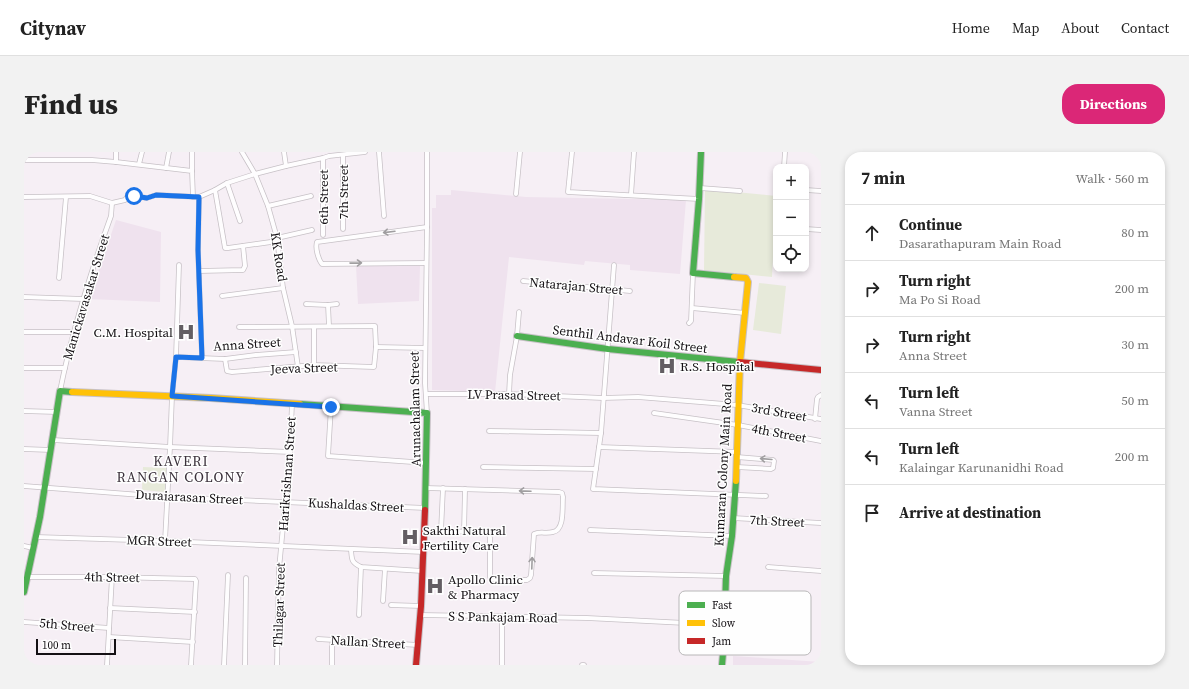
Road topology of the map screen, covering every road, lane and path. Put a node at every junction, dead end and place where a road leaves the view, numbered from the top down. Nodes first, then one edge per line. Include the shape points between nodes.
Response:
1 (116, 152) edge
2 (142, 152) edge
3 (169, 152) edge
4 (192, 152) edge
5 (242, 152) edge
6 (284, 152) edge
7 (365, 152) edge
8 (379, 152) edge
9 (427, 152) edge
10 (520, 152) edge
11 (572, 152) edge
12 (634, 152) edge
13 (701, 152) edge
14 (785, 152) edge
15 (329, 154) edge
16 (346, 154) edge
17 (323, 158) junction
18 (24, 160) edge
19 (116, 162) junction
20 (139, 164) junction
21 (784, 164) edge
22 (286, 166) junction
23 (166, 168) junction
24 (192, 171) junction
25 (255, 174) junction
26 (227, 183) junction
27 (700, 188) junction
28 (215, 190) junction
29 (809, 190) edge
30 (740, 191) dead end
31 (821, 191) edge
32 (516, 194) dead end
33 (311, 196) dead end
34 (630, 196) junction
35 (24, 197) edge
36 (66, 197) junction
37 (193, 197) junction
38 (199, 197) junction
39 (699, 199) junction
40 (112, 203) junction
41 (268, 206) junction
42 (384, 216) dead end
43 (240, 221) dead end
44 (427, 227) junction
45 (343, 229) dead end
46 (809, 229) edge
47 (312, 230) dead end
48 (821, 230) edge
49 (323, 235) dead end
50 (277, 240) junction
51 (243, 246) junction
52 (426, 263) junction
53 (179, 265) dead end
54 (614, 265) dead end
55 (199, 271) junction
56 (693, 273) junction
57 (59, 278) dead end
58 (523, 281) dead end
59 (283, 288) junction
60 (613, 288) junction
61 (630, 291) dead end
62 (222, 296) dead end
63 (24, 297) edge
64 (83, 299) junction
65 (306, 304) dead end
66 (337, 304) dead end
67 (328, 305) junction
68 (692, 308) junction
69 (519, 312) dead end
70 (745, 313) junction
71 (689, 323) dead end
72 (239, 326) dead end
73 (292, 326) junction
74 (314, 326) junction
75 (329, 326) junction
76 (24, 332) edge
77 (73, 332) junction
78 (517, 336) junction
79 (376, 346) junction
80 (425, 348) junction
81 (608, 349) junction
82 (296, 352) junction
83 (176, 357) junction
84 (202, 358) junction
85 (225, 359) junction
86 (740, 362) junction
87 (314, 365) junction
88 (298, 367) junction
89 (24, 368) edge
90 (65, 368) junction
91 (821, 370) edge
92 (60, 391) junction
93 (426, 394) junction
94 (509, 394) junction
95 (821, 395) edge
96 (172, 396) junction
97 (603, 398) junction
98 (292, 403) junction
99 (738, 405) junction
100 (331, 407) junction
101 (24, 411) edge
102 (57, 412) junction
103 (427, 413) junction
104 (654, 413) dead end
105 (815, 419) junction
106 (821, 419) edge
107 (738, 425) junction
108 (489, 431) dead end
109 (600, 433) junction
110 (52, 440) junction
111 (821, 441) edge
112 (170, 447) junction
113 (599, 447) junction
114 (24, 448) edge
115 (51, 450) junction
116 (290, 452) junction
117 (737, 454) junction
118 (427, 463) junction
119 (484, 467) dead end
120 (737, 467) junction
121 (596, 469) junction
122 (24, 486) edge
123 (45, 488) junction
124 (426, 488) junction
125 (443, 488) junction
126 (465, 489) junction
127 (736, 494) junction
128 (766, 496) dead end
129 (168, 497) junction
130 (286, 502) junction
131 (426, 508) junction
132 (733, 518) junction
133 (821, 523) edge
134 (590, 530) dead end
135 (425, 531) junction
136 (441, 531) junction
137 (464, 532) junction
138 (732, 536) junction
139 (36, 537) junction
140 (165, 540) junction
141 (281, 545) junction
142 (24, 546) edge
143 (33, 548) junction
144 (351, 550) junction
145 (424, 552) junction
146 (768, 567) dead end
147 (361, 568) junction
148 (385, 569) junction
149 (422, 571) junction
150 (821, 571) edge
151 (594, 573) dead end
152 (228, 575) dead end
153 (726, 576) junction
154 (28, 577) junction
155 (112, 577) junction
156 (246, 578) dead end
157 (726, 591) edge
158 (24, 592) edge
159 (383, 601) dead end
160 (391, 605) dead end
161 (421, 606) junction
162 (110, 608) junction
163 (194, 612) junction
164 (359, 615) dead end
165 (420, 615) junction
166 (502, 617) junction
167 (24, 622) edge
168 (679, 622) edge
169 (109, 628) junction
170 (109, 637) junction
171 (318, 639) dead end
172 (193, 642) junction
173 (332, 644) dead end
174 (418, 644) junction
175 (723, 655) edge
176 (107, 665) edge
177 (191, 665) edge
178 (224, 665) edge
179 (245, 665) edge
180 (277, 665) edge
181 (332, 665) edge
182 (416, 665) edge
183 (502, 665) edge
184 (722, 665) edge

1 - 19 street
2 - 20 street
3 - 23 street
4 - 24 street
5 - 25 street, KK Road
6 - 22 street
7 - 16 street
8 - 42 street
9 - 44 street, Arunachalam Street
10 - 32 street
11 - 34 street via 568,192
12 - 34 street
13 - 27 street
14 - 21 street
15 - 16 street
15 - 17 street
16 - 45 street, 7th Street
17 - 22 street
17 - 49 street, 6th Street
18 - 19 street
19 - 20 street
20 - 23 street
22 - 25 street
23 - 24 street
24 - 37 street
25 - 26 street
25 - 41 street, KK Road
26 - 28 street
26 - 43 street
27 - 30 street
27 - 39 street
28 - 38 street
28 - 51 street via 225,248
29 - 31 street
33 - 41 street
34 - 39 street
35 - 36 street
36 - 40 street via 90,196
36 - 57 street
37 - 38 street
37 - 40 street via 134,196
38 - 55 street
39 - 56 street
40 - 64 street, Manickavasakar Street via 111,216
41 - 50 street, KK Road
44 - 52 street, Arunachalam Street
44 -> 52 street via 317,242 316,245 322,264
46 - 48 street
47 - 50 street
50 - 51 street
50 - 59 street, KK Road
51 - 55 street via 243,270
52 - 80 street, Arunachalam Street
53 - 83 street
54 - 60 street
55 - 84 street
56 - 68 street
56 - 70 street via 748,279
58 - 60 street, Natarajan Street
59 - 62 street
59 - 73 street, KK Road
60 - 61 street, Natarajan Street
60 - 81 street
63 - 64 street
64 - 77 street, Manickavasakar Street
65 - 67 street
66 - 67 street
67 - 75 street
68 - 70 street
68 - 71 street
69 - 78 street
70 - 86 street
72 - 73 street
73 - 74 street
73 - 82 street, KK Road
74 - 75 street
74 - 87 street
75 - 79 street via 375,326
76 - 77 street
77 - 90 street, Manickavasakar Street
78 - 81 street, Senthil Andavar Koil Street
78 - 94 street
79 - 80 street
79 - 87 street, Jeeva Street via 374,366
80 - 93 street, Arunachalam Street
81 - 86 street, Senthil Andavar Koil Street
81 - 97 street
82 - 85 street, Anna Street
82 - 88 street, KK Road
83 - 84 street, Anna Street
83 - 96 street
84 - 85 street, Anna Street
85 - 88 street, Jeeva Street via 227,371 232,372
86 - 91 street, Senthil Andavar Koil Street
86 - 99 street, Kumaran Colony Main Road
87 - 88 street, Jeeva Street
89 - 90 street
90 - 92 street, Manickavasakar Street
92 - 96 street
92 - 102 street
93 - 94 street, LV Prasad Street
93 - 103 street, Arunachalam Street
94 - 97 street, LV Prasad Street
95 - 105 street via 817,399
96 - 98 street
96 - 112 street
97 - 99 street, LV Prasad Street via 638,397
97 - 109 street
98 - 100 street
98 - 116 street, Harikrishnan Street
99 - 105 street, 3rd Street
99 - 107 street, Kumaran Colony Main Road
100 - 103 street
100 - 118 street via 328,456
101 - 102 street
102 - 110 street
103 - 118 street, Arunachalam Street
104 - 107 street, 4th Street
105 - 106 street, 3rd Street
107 - 111 street, 4th Street
107 - 117 street, Kumaran Colony Main Road
108 - 109 street
109 - 113 street
110 - 112 street
110 - 115 street
112 - 116 street
112 - 129 street
113 - 117 street
113 - 121 street
114 - 115 street
115 - 123 street
116 - 130 street, Harikrishnan Street
117 - 120 street, Kumaran Colony Main Road
120 -> 117 street via 771,469 774,462
118 - 124 street, Arunachalam Street
119 - 121 street
120 - 127 street, Kumaran Colony Main Road
121 - 127 street via 593,489
122 - 123 street, Duraiarasan Street
123 - 129 street, Duraiarasan Street
123 - 139 street
124 - 125 street
124 - 131 street, Arunachalam Street
125 - 126 street
125 - 136 street
126 - 137 street
137 -> 126 street via 489,534 492,579 527,580 531,575 534,534 553,532 560,528 563,497 559,492
127 - 128 street
127 - 132 street, Kumaran Colony Main Road
129 - 130 street, Duraiarasan Street
129 - 140 street
130 - 131 street, Kushaldas Street
130 - 141 street, Harikrishnan Street
131 - 135 street, Arunachalam Street
132 - 133 street, 7th Street
132 - 138 street, Kumaran Colony Main Road
134 - 138 street
135 - 136 street
135 - 145 street, Arunachalam Street
136 - 137 street
138 - 153 street, Kumaran Colony Main Road
139 - 140 street, MGR Street
139 - 143 street
140 - 141 street, MGR Street
141 - 144 street, MGR Street
141 - 180 street, Thilagar Street
142 - 143 street
143 - 154 street
144 - 145 street, MGR Street
144 - 147 street via 353,563
145 - 149 street, Arunachalam Street
146 - 150 street
147 - 148 street
147 - 164 street
148 - 149 street
148 - 159 street
149 - 161 street, Arunachalam Street
151 - 153 street
152 - 178 street
153 - 157 street, Kumaran Colony Main Road
154 - 155 street, 4th Street
154 - 158 street
155 - 162 street
155 - 163 street, 4th Street via 195,579
156 - 179 street
160 - 161 street
161 - 165 street, Arunachalam Street
162 - 163 street
162 - 169 street
163 - 172 street
165 - 166 street, S S Pankajam Road
165 - 174 street, Arunachalam Street
166 - 168 street, S S Pankajam Road
166 - 183 street
167 - 169 street, 5th Street
169 - 170 street
170 - 172 street
170 - 176 street
171 - 174 street, Nallan Street
172 - 177 street
173 - 181 street
174 - 182 street, Arunachalam Street
175 - 184 street, Kumaran Colony Main Road

